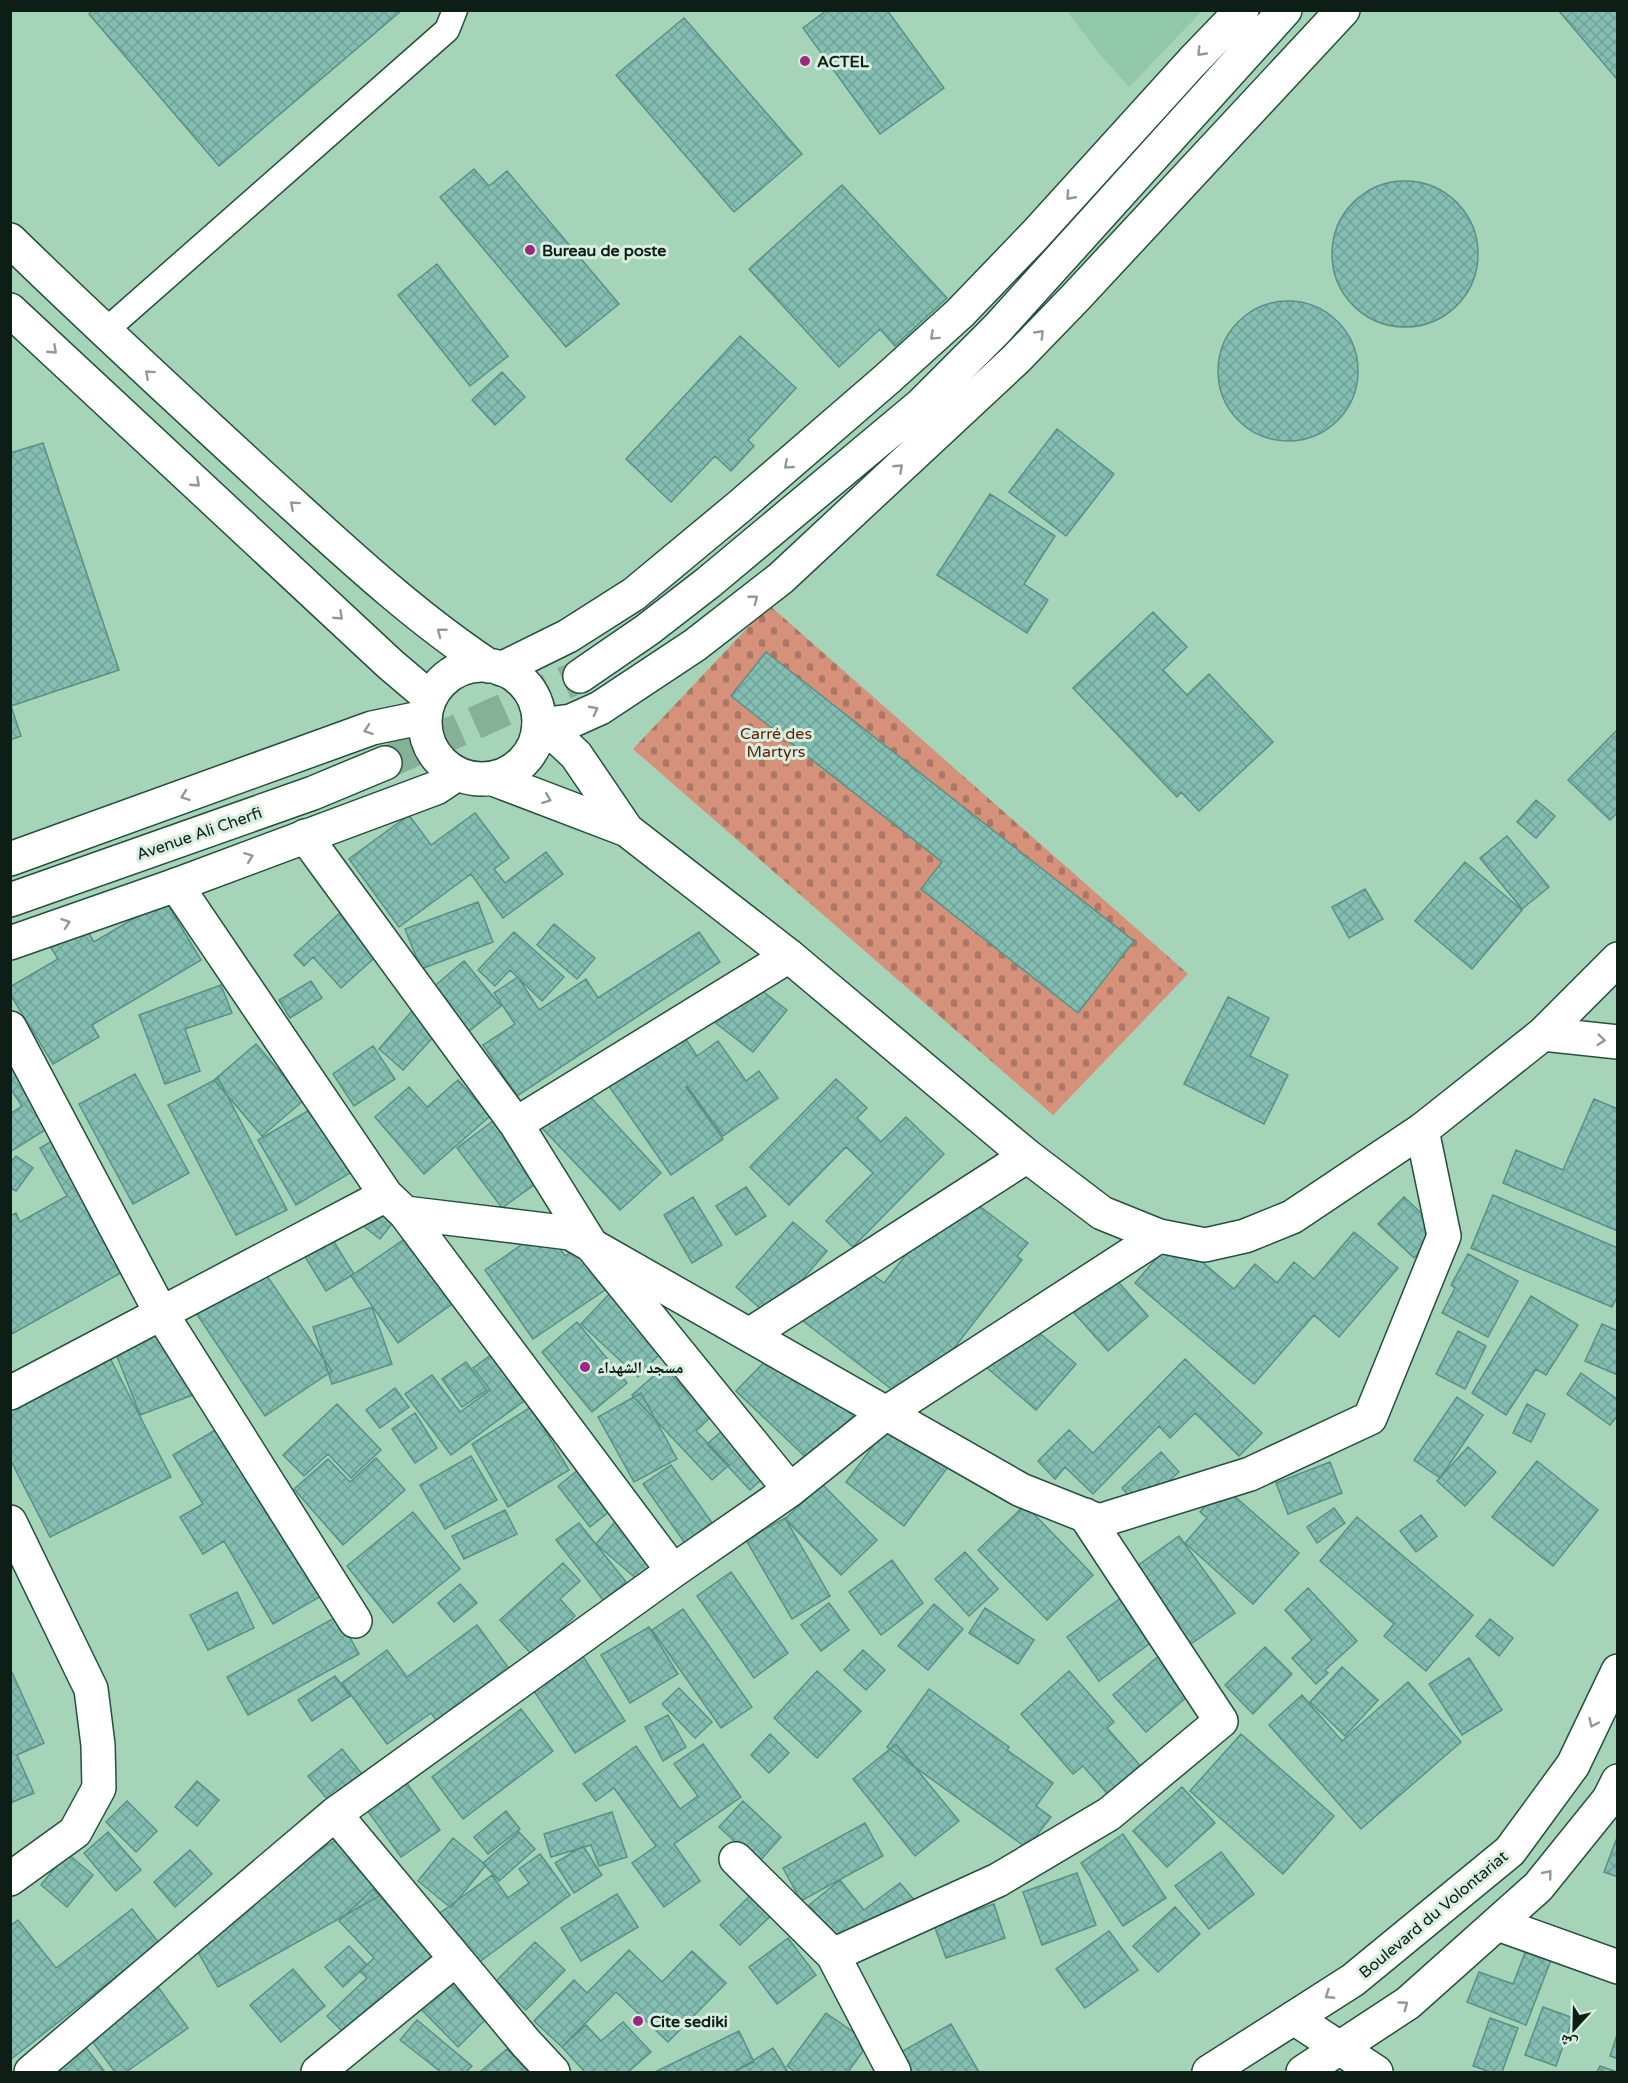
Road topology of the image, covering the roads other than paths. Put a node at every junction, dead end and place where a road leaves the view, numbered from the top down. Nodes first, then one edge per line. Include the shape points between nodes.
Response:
1 (455, 10) edge
2 (1242, 10) edge
3 (1285, 10) edge
4 (1343, 10) edge
5 (10, 240) edge
6 (10, 310) edge
7 (104, 332) junction
8 (495, 667) junction
9 (580, 676) tunnel mouth
10 (428, 707) junction
11 (539, 728) junction
12 (385, 763) tunnel mouth
13 (458, 774) junction
14 (493, 779) junction
15 (627, 830) junction
16 (305, 836) junction
17 (10, 859) edge
18 (176, 885) junction
19 (10, 900) edge
20 (10, 943) edge
21 (789, 956) junction
22 (1617, 959) edge
23 (10, 1028) edge
24 (1543, 1034) junction
25 (1617, 1042) edge
26 (516, 1124) junction
27 (1422, 1130) junction
28 (1027, 1156) junction
29 (396, 1204) junction
30 (1159, 1236) junction
31 (592, 1246) junction
32 (161, 1312) junction
33 (749, 1335) junction
34 (10, 1394) edge
35 (886, 1413) junction
36 (790, 1490) junction
37 (1085, 1515) junction
38 (10, 1522) edge
39 (673, 1571) junction
40 (356, 1621) dead end
41 (1617, 1671) edge
42 (1617, 1781) edge
43 (335, 1814) junction
44 (736, 1858) dead end
45 (10, 1879) edge
46 (1498, 1924) junction
47 (833, 1954) junction
48 (456, 1959) junction
49 (1617, 1968) edge
50 (1293, 2018) junction
51 (1339, 2048) junction
52 (31, 2073) edge
53 (318, 2073) edge
54 (553, 2073) edge
55 (894, 2073) edge
56 (1209, 2073) edge
57 (1303, 2073) edge
58 (1376, 2073) edge

1 - 7 lane via 447,30
2 -> 8 street via 960,313 887,379 634,594 567,636
3 - 9 street via 997,329 921,405 709,582
11 -> 4 street via 571,721 600,708 695,645 781,578 1016,359
5 - 7 street
6 -> 10 street via 390,664
8 -> 7 street via 440,632 366,571
8 - 10 street via 471,666 454,672 440,683
8 - 11 street via 517,677 530,690
10 - 13 street via 426,734 432,750
10 -> 17 street
11 - 14 street via 523,762
11 - 15 street via 576,755
12 - 19 street, Avenue Ali Cherfi via 313,793
13 - 14 street
13 - 16 street via 436,788
14 -> 15 street
15 - 21 street
18 -> 16 street
16 - 26 street
20 -> 18 street
18 - 29 street
21 - 26 street
21 - 28 street
22 - 24 street
23 - 32 street
24 -> 25 street
24 - 27 street
26 - 31 street
27 - 30 street via 1292,1217 1255,1232 1205,1245
27 - 37 street via 1444,1236 1370,1418 1250,1474 1099,1521
28 - 30 street via 1102,1213
28 - 33 street
29 - 31 street via 570,1233
29 - 32 street
29 - 39 street
30 - 35 street
31 - 33 street
31 - 36 street
32 - 34 street
32 - 40 street
33 - 35 street
35 - 36 street
35 - 37 street via 1021,1490
36 - 39 street
37 - 47 street via 1221,1721 1109,1814 998,1880
38 - 45 street via 91,1689 99,1788 75,1832
39 - 43 street
41 -> 50 street, Boulevard du Volontariat via 1573,1765 1510,1851 1353,1980
46 -> 42 street via 1538,1887 1609,1798
43 - 48 street
43 - 52 street
44 - 47 street
46 - 49 street
51 -> 46 street via 1408,2003
47 - 55 street
48 - 53 street
48 - 54 street
50 - 51 street
50 - 56 street, Boulevard du Volontariat
51 - 57 street
51 - 58 street

